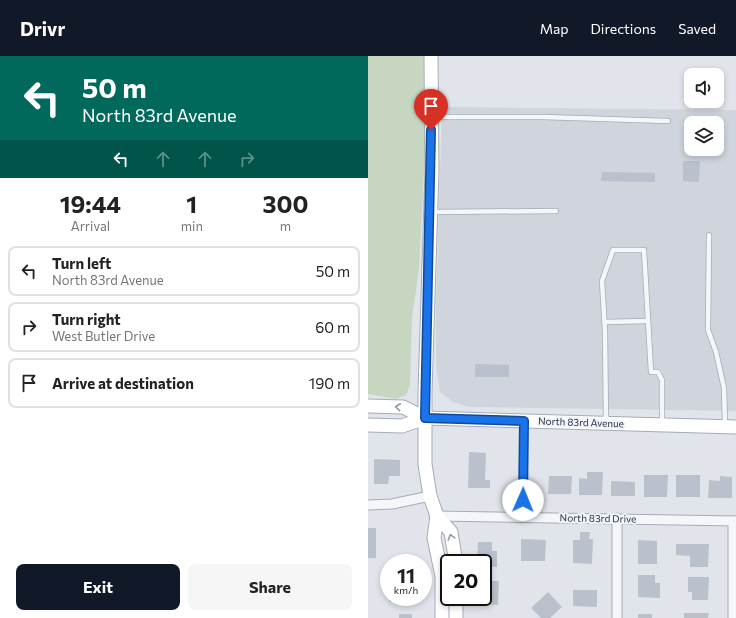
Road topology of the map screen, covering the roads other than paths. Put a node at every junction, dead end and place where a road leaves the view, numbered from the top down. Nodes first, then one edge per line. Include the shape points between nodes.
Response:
1 (431, 56) edge
2 (431, 117) junction
3 (668, 121) dead end
4 (556, 211) dead end
5 (430, 212) junction
6 (708, 235) dead end
7 (648, 321) junction
8 (605, 322) junction
9 (368, 406) edge
10 (425, 418) junction
11 (524, 421) junction
12 (606, 423) junction
13 (662, 424) junction
14 (368, 425) edge
15 (730, 426) edge
16 (430, 496) junction
17 (368, 505) edge
18 (437, 516) junction
19 (522, 516) junction
20 (617, 518) junction
21 (735, 521) edge
22 (455, 554) edge
23 (456, 606) edge
24 (442, 618) edge
25 (456, 618) edge
26 (617, 618) edge
27 (733, 618) edge

1 - 2 street
2 - 3 lane
2 - 5 street
4 - 5 lane
5 - 10 street
6 - 15 lane via 708,330 716,352
7 - 8 lane
7 - 8 lane via 644,250 613,250 602,281
7 - 13 lane via 651,372 658,372 662,380
8 - 12 lane
10 -> 9 street, North 83rd Avenue via 403,407
10 - 11 street, North 83rd Avenue
10 - 14 street, North 83rd Avenue via 402,426
10 - 16 street via 425,464
11 - 12 street, North 83rd Avenue
11 - 19 lane
12 - 13 street, North 83rd Avenue
13 - 15 street, North 83rd Avenue
16 - 17 street via 392,504
16 - 18 street
18 - 19 street, North 83rd Drive
22 -> 18 street via 451,532
18 - 24 street via 434,538 442,576
19 - 20 street, North 83rd Drive
20 - 21 street, North 83rd Drive
20 - 26 street
21 - 27 street
23 - 25 street

